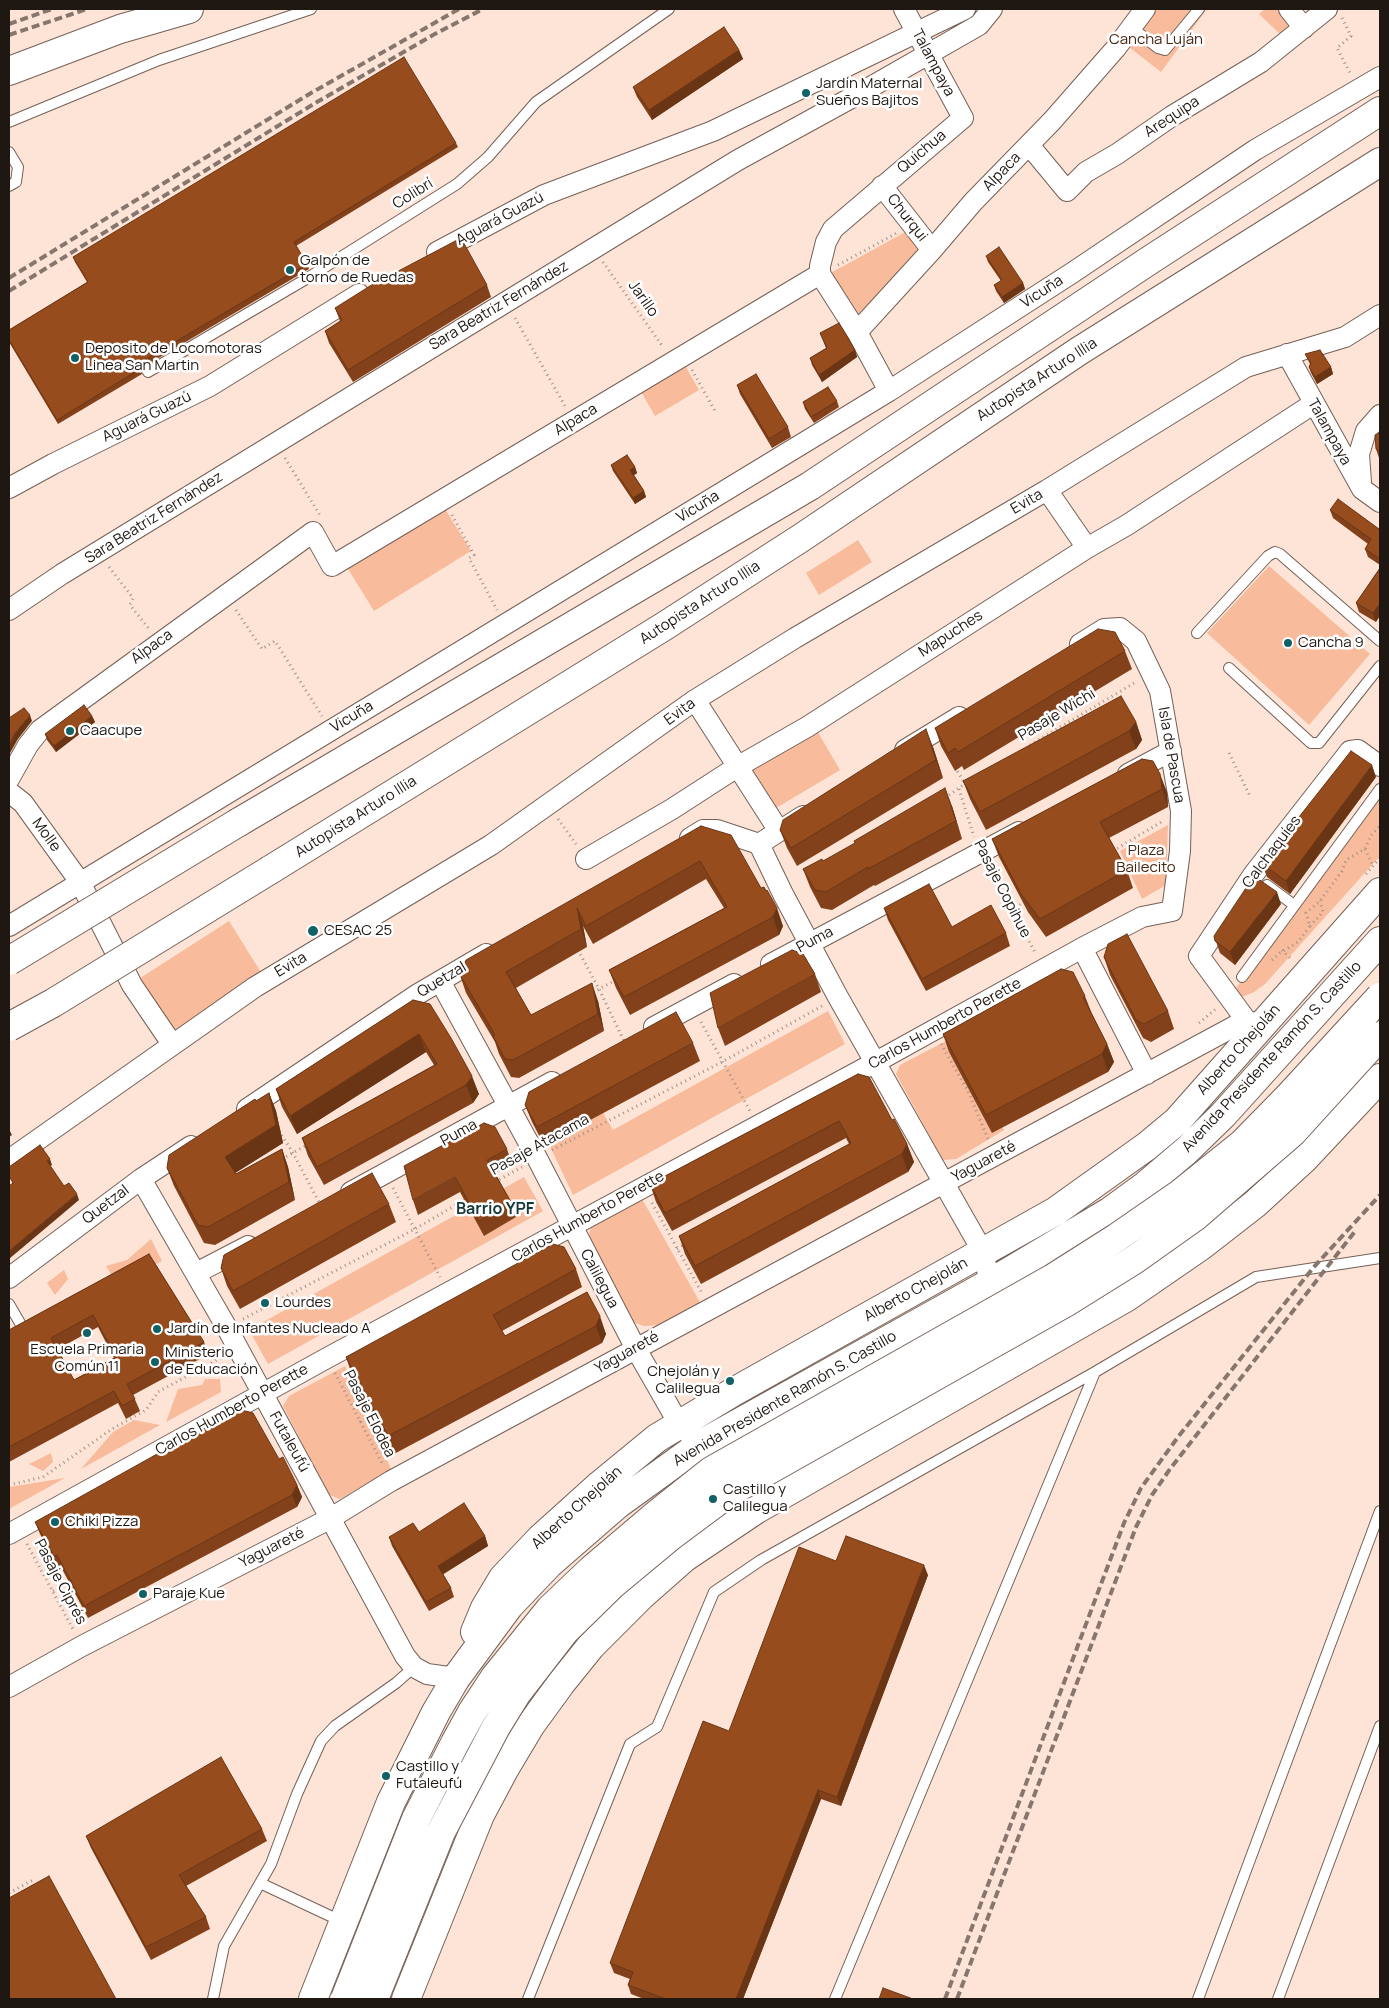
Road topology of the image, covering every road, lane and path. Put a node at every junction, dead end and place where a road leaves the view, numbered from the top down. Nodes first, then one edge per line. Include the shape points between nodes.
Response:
1 (189, 9) edge
2 (311, 9) edge
3 (669, 9) edge
4 (904, 9) edge
5 (965, 9) edge
6 (992, 9) edge
7 (1145, 9) edge
8 (1199, 9) edge
9 (1289, 9) edge
10 (1334, 12) edge
11 (1131, 27) junction
12 (1304, 28) junction
13 (917, 32) junction
14 (928, 54) junction
15 (9, 71) edge
16 (1380, 77) edge
17 (1359, 89) junction
18 (1380, 111) edge
19 (963, 118) joint
20 (9, 122) edge
21 (1029, 145) junction
22 (9, 152) edge
23 (1380, 162) edge
24 (9, 186) edge
25 (882, 186) junction
26 (912, 225) junction
27 (594, 249) junction
28 (932, 250) junction
29 (421, 260) edge
30 (820, 274) junction
31 (378, 284) edge
32 (506, 302) junction
33 (1380, 315) edge
34 (857, 332) junction
35 (1287, 354) junction
36 (679, 359) junction
37 (148, 372) dead end
38 (889, 391) junction
39 (1313, 404) junction
40 (715, 410) dead end
41 (1380, 415) edge
42 (574, 422) junction
43 (275, 444) junction
44 (53, 464) junction
45 (9, 488) edge
46 (1362, 489) junction
47 (1047, 490) junction
48 (9, 495) edge
49 (443, 500) junction
50 (1380, 502) edge
51 (313, 532) junction
52 (1087, 548) junction
53 (98, 552) junction
54 (226, 594) junction
55 (9, 610) edge
56 (505, 624) junction
57 (1197, 633) dead end
58 (1380, 641) edge
59 (159, 642) junction
60 (1062, 655) edge
61 (1380, 666) edge
62 (1229, 668) dead end
63 (1151, 672) junction
64 (695, 700) junction
65 (977, 706) edge
66 (330, 730) junction
67 (1024, 749) edge
68 (1171, 751) junction
69 (1228, 753) dead end
70 (952, 762) edge
71 (886, 763) edge
72 (1380, 766) edge
73 (738, 767) junction
74 (9, 779) edge
75 (973, 779) edge
76 (965, 784) junction
77 (1110, 784) edge
78 (1380, 788) edge
79 (959, 789) junction
80 (9, 792) edge
81 (1250, 796) dead end
82 (943, 799) edge
83 (549, 804) junction
84 (820, 805) edge
85 (1181, 811) junction
86 (1032, 826) edge
87 (1380, 826) edge
88 (779, 831) junction
89 (759, 844) junction
90 (677, 845) edge
91 (1365, 849) junction
92 (980, 853) junction
93 (1105, 856) edge
94 (1380, 858) edge
95 (586, 859) joint
96 (1253, 875) junction
97 (1371, 879) edge
98 (80, 882) junction
99 (1028, 900) edge
100 (1320, 901) junction
101 (1294, 905) junction
102 (1011, 910) junction
103 (1172, 911) joint
104 (9, 926) edge
105 (1310, 926) junction
106 (1380, 941) edge
107 (809, 943) junction
108 (498, 947) edge
109 (576, 947) edge
110 (1082, 948) junction
111 (1297, 952) dead end
112 (1039, 959) dead end
113 (9, 961) edge
114 (1268, 965) dead end
115 (1286, 965) dead end
116 (1242, 977) dead end
117 (617, 980) edge
118 (440, 981) junction
119 (1343, 983) junction
120 (599, 989) junction
121 (591, 994) edge
122 (838, 997) junction
123 (1380, 997) edge
124 (693, 1006) junction
125 (1340, 1017) dead end
126 (1248, 1018) junction
127 (1196, 1026) dead end
128 (9, 1027) edge
129 (934, 1030) junction
130 (1380, 1036) edge
131 (625, 1043) joint
132 (172, 1044) junction
133 (722, 1062) junction
134 (876, 1062) junction
135 (566, 1074) edge
136 (1147, 1074) junction
137 (1380, 1078) edge
138 (976, 1086) edge
139 (968, 1091) junction
140 (259, 1101) junction
141 (508, 1106) junction
142 (751, 1112) dead end
143 (228, 1122) edge
144 (204, 1137) edge
145 (310, 1144) edge
146 (293, 1152) junction
147 (995, 1156) junction
148 (537, 1158) junction
149 (9, 1160) edge
150 (276, 1162) edge
151 (385, 1174) junction
152 (142, 1178) junction
153 (943, 1184) junction
154 (488, 1187) edge
155 (643, 1187) junction
156 (472, 1196) edge
157 (322, 1208) joint
158 (571, 1227) junction
159 (415, 1229) junction
160 (263, 1238) edge
161 (694, 1240) edge
162 (677, 1249) junction
163 (983, 1252) junction
164 (1380, 1258) edge
165 (196, 1273) junction
166 (9, 1278) edge
167 (442, 1281) dead end
168 (990, 1283) junction
169 (9, 1304) edge
170 (710, 1309) junction
171 (227, 1328) junction
172 (24, 1330) edge
173 (238, 1348) junction
174 (636, 1349) junction
175 (327, 1358) junction
176 (1095, 1372) junction
177 (263, 1394) junction
178 (386, 1408) edge
179 (360, 1422) junction
180 (679, 1424) junction
181 (709, 1452) junction
182 (391, 1481) junction
183 (9, 1485) edge
184 (1380, 1511) edge
185 (330, 1518) junction
186 (14, 1531) edge
187 (79, 1577) edge
188 (53, 1591) junction
189 (82, 1646) junction
190 (414, 1667) junction
191 (456, 1678) junction
192 (9, 1687) edge
193 (1380, 1726) edge
194 (33, 1880) dead end
195 (260, 1883) junction
196 (9, 1893) edge
197 (344, 1922) junction
198 (214, 1999) edge
199 (313, 1999) edge
200 (345, 1999) edge
201 (374, 1999) edge
202 (406, 1999) edge
203 (528, 1999) edge
204 (835, 1999) edge
205 (1198, 1999) edge
206 (1278, 1999) edge

1 - 15 main road via 120,29
2 - 20 lane via 159,60
3 - 37 lane, Colibrí via 536,102 488,157 457,184 306,279
4 - 13 street, Talampaya
5 - 13 street, Aguará Guazú
6 - 14 street, Sara Beatriz Fernández via 979,25
7 - 11 street, Alpaca
8 - 11 lane via 1165,50
9 - 12 street
10 - 12 street, Arequipa
10 - 17 path via 1351,36 1337,48
11 - 21 street, Alpaca
12 - 21 street, Arequipa via 1261,62 1086,172 1067,191
13 - 14 street, Talampaya
13 - 29 street, Aguará Guazú via 713,131 544,195
14 - 19 street, Talampaya
14 - 27 street, Sara Beatriz Fernández via 738,160
16 - 17 street, Vicuña
17 - 38 street, Vicuña via 1255,150
18 - 113 main road, bridge via 810,486
19 - 25 street, Quichua
21 - 28 street, Alpaca via 972,202
22 - 24 lane via 18,167 16,182
23 - 128 main road, Autopista Arturo Illia, bridge via 1079,351 663,628
25 - 26 street, Churqui
25 - 30 street, Quichua via 832,229 821,258
26 - 28 street, Churqui
26 - 30 path
27 - 32 street, Sara Beatriz Fernández
27 - 36 path, Jarillo
28 - 34 street, Alpaca
30 - 34 street
30 - 36 street, Alpaca
31 - 44 street, Aguará Guazú via 210,386
32 - 42 path
32 - 43 street, Sara Beatriz Fernández
33 - 35 street, Evita via 1345,337
34 - 38 street
35 - 39 street, Talampaya
35 - 47 street, Evita via 1246,367
36 - 40 path, Jarillo
36 - 42 street, Alpaca
38 - 56 street, Vicuña
39 - 46 street, Talampaya
39 - 52 street, Mapuches
41 - 46 street via 1366,431 1358,454
42 - 49 street, Alpaca
43 - 51 path via 322,518
43 - 53 street, Sara Beatriz Fernández
44 - 45 street
44 - 48 street
46 - 50 street, Talampaya
47 - 52 street
47 - 64 street, Evita
49 - 51 street, Alpaca via 332,566
49 - 56 path via 474,555 469,558
51 - 54 street, Alpaca
52 - 73 street, Mapuches
53 - 55 street, Sara Beatriz Fernández
53 - 59 path via 133,598 130,605
54 - 59 street, Alpaca
54 - 66 path via 262,649 275,641
56 - 66 street, Vicuña
57 - 58 lane via 1275,552
59 - 74 street, Alpaca via 40,730
60 - 63 street, Isla de Pascua via 1104,629 1120,628 1136,642
61 - 62 lane via 1319,744 1311,742
63 - 67 path, Pasaje Wichi
63 - 68 street, Isla de Pascua via 1160,691
64 - 73 street
64 - 83 street, Evita
65 - 71 street
66 - 98 street, Vicuña
68 - 77 street
68 - 85 street, Isla de Pascua
69 - 81 path
70 - 76 path
72 - 96 street, Calchaquíes via 1358,750 1350,751
73 - 88 street
73 - 95 street, Mapuches
75 - 76 path
76 - 79 path
78 - 101 lane
79 - 82 path
79 - 92 path, Pasaje Copihue
80 - 98 street, Molle via 23,804
83 - 95 path
83 - 132 street, Evita via 491,846 255,987
84 - 88 street
85 - 93 path
85 - 103 street, Isla de Pascua
86 - 92 street, Puma
87 - 91 path via 1371,835
88 - 89 street
89 - 90 street via 727,832 703,830
89 - 107 street
91 - 97 path
91 - 100 path via 1346,860 1342,871
92 - 102 path, Pasaje Copihue
92 - 107 street, Puma
94 - 97 path
96 - 101 lane
96 - 126 street, Calchaquíes via 1199,956
97 - 126 main road, Alberto Chejolán
98 - 104 street, Vicuña
98 - 132 street, Molle via 132,985
99 - 102 path
100 - 105 path via 1323,912
100 - 105 path via 1306,913
101 - 116 lane
102 - 112 path, Pasaje Copihue
103 - 110 street, Carlos Humberto Perette via 1142,917
105 - 114 path via 1298,942
106 - 119 main road, Avenida Presidente Ramón S. Castillo
107 - 122 street
107 - 124 street, Puma
108 - 118 street, Quetzal
109 - 120 path
110 - 129 street, Carlos Humberto Perette
110 - 136 street
111 - 115 path
117 - 120 path
118 - 140 street, Quetzal
118 - 141 street, Calilegua
119 - 125 main road via 1334,1004
119 - 168 main road, Avenida Presidente Ramón S. Castillo via 1223,1114 1153,1180 1109,1212
120 - 121 path
120 - 131 path
122 - 133 path, Pasaje Atacama
122 - 134 street
123 - 200 main road, bridge via 1242,1144 1181,1193 1053,1278 711,1471 591,1570 550,1609 495,1677 455,1743 416,1819
124 - 131 street, Puma
124 - 133 path
126 - 127 path via 1215,1008
126 - 136 street, Yaguareté
126 - 163 main road, Alberto Chejolán via 1177,1121 1056,1211
129 - 134 street, Carlos Humberto Perette
129 - 139 path
130 - 201 main road, bridge via 1292,1133 1196,1216 1065,1303 730,1492 612,1585 539,1663 491,1735 441,1832
132 - 149 street, Evita
133 - 142 path
133 - 148 path, Pasaje Atacama
134 - 153 street
134 - 155 street, Carlos Humberto Perette
135 - 141 street, Puma
136 - 147 street, Yaguareté
137 - 202 main road via 1304,1159 1255,1204 1201,1246 1127,1297 758,1509 684,1558 641,1596 562,1682 504,1768 476,1823
138 - 139 path
139 - 147 path
140 - 143 street, Quetzal
140 - 146 path
141 - 148 street, Calilegua
141 - 151 street, Puma
144 - 152 street, Quetzal
145 - 146 path
146 - 150 path
146 - 157 path
147 - 153 street, Yaguareté
148 - 154 path, Pasaje Atacama
148 - 158 street, Calilegua
151 - 157 street, Puma
151 - 159 path
152 - 165 street, Futaleufú
152 - 166 street, Quetzal
153 - 163 street
153 - 170 street, Yaguareté
155 - 158 street, Carlos Humberto Perette
155 - 162 path
156 - 159 path
158 - 174 street, Calilegua
158 - 175 street, Carlos Humberto Perette
159 - 167 path
159 - 171 path
160 - 165 street
161 - 162 path
162 - 170 path
163 - 168 street
163 - 180 main road, Alberto Chejolán
164 - 176 lane via 1256,1277
165 - 171 street, Futaleufú
168 - 181 main road, Avenida Presidente Ramón S. Castillo
169 - 172 lane
170 - 174 street, Yaguareté
171 - 173 street, Futaleufú
173 - 177 street, Futaleufú
173 - 183 path via 158,1392 146,1410 112,1429 43,1477
174 - 180 street, Calilegua
174 - 182 street, Yaguareté
175 - 177 street, Carlos Humberto Perette
175 - 179 path, Pasaje Elodea
176 - 203 lane via 762,1560 714,1592 657,1727 630,1744
176 - 204 lane
177 - 185 street, Futaleufú
177 - 186 street, Carlos Humberto Perette
178 - 179 path
179 - 182 path, Pasaje Elodea
180 - 181 street, Calilegua
180 - 191 main road, Alberto Chejolán via 601,1484 540,1539 503,1578 485,1608
181 - 191 main road, Avenida Presidente Ramón S. Castillo via 618,1504 549,1564 509,1606
182 - 185 street, Yaguareté
184 - 205 lane
185 - 189 street, Yaguareté
185 - 190 street, Futaleufú
186 - 188 path, Pasaje Ciprés
187 - 188 path
188 - 189 path, Pasaje Ciprés
189 - 192 street, Yaguareté
190 - 191 street via 427,1674
190 - 195 lane via 335,1726 321,1741 271,1864
191 - 197 main road, Avenida Presidente Ramón S. Castillo via 391,1802
193 - 206 lane
194 - 196 path
195 - 197 lane
195 - 198 lane via 224,1946
197 - 199 main road, Avenida Presidente Ramón S. Castillo

